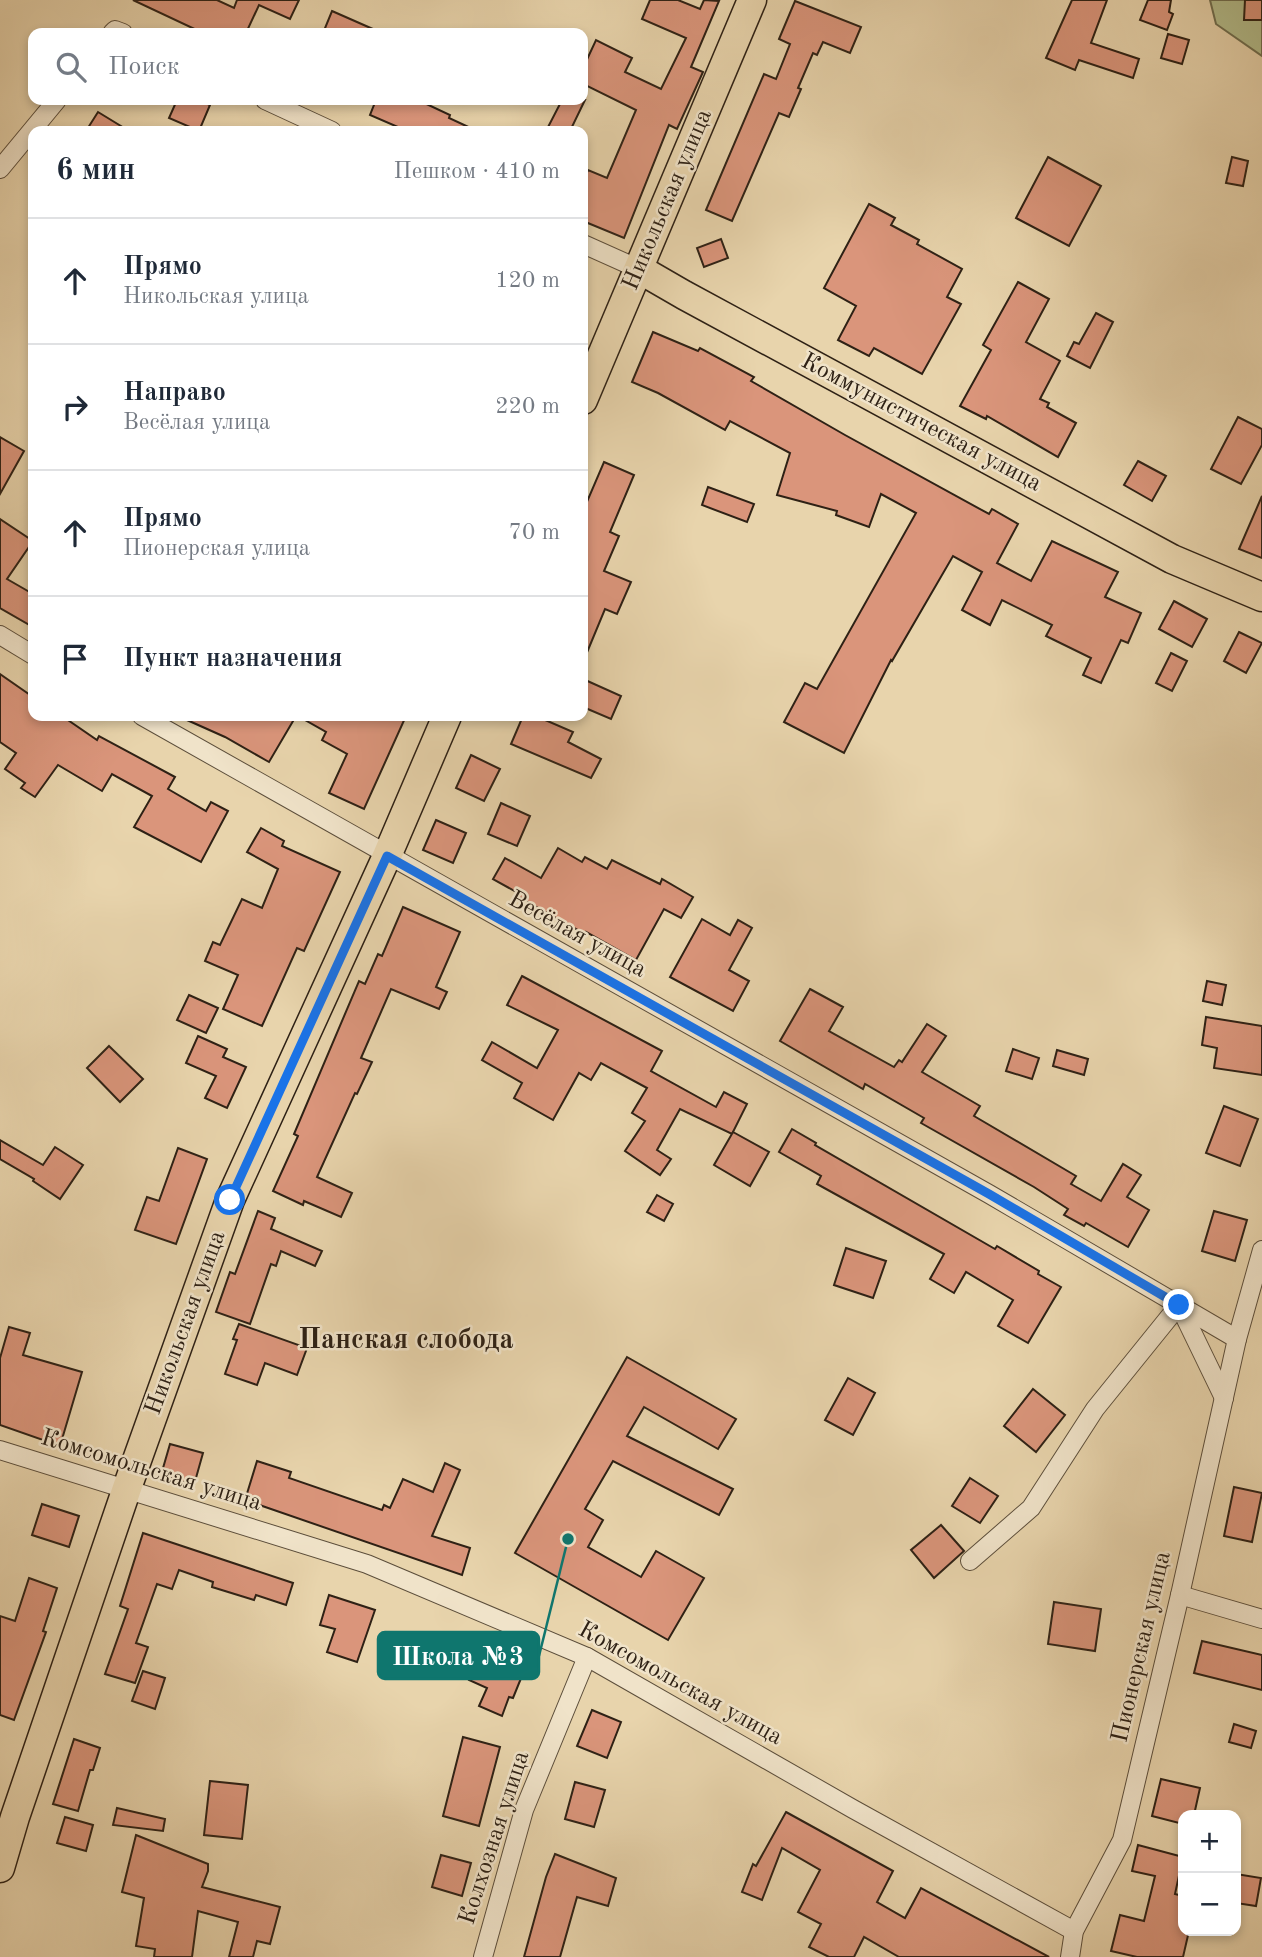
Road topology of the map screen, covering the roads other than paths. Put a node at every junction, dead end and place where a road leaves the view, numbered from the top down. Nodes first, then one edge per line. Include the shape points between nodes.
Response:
1 (752, 0) edge
2 (53, 105) edge
3 (276, 105) edge
4 (36, 126) edge
5 (321, 126) edge
6 (28, 135) edge
7 (0, 169) edge
8 (588, 246) edge
9 (639, 269) junction
10 (588, 388) edge
11 (1262, 597) edge
12 (0, 635) edge
13 (28, 652) edge
14 (151, 721) edge
15 (445, 721) edge
16 (387, 856) junction
17 (1262, 1250) edge
18 (1179, 1305) junction
19 (1237, 1339) junction
20 (1224, 1398) junction
21 (0, 1450) edge
22 (127, 1488) junction
23 (970, 1561) dead end
24 (1180, 1595) junction
25 (1262, 1619) edge
26 (587, 1657) junction
27 (0, 1868) edge
28 (1074, 1931) junction
29 (483, 1957) edge
30 (1070, 1957) edge

1 - 9 main road, Никольская улица
2 - 4 street
3 - 5 street
6 - 7 street
8 - 9 street, Коммунистическая улица
9 - 10 main road, Никольская улица
9 - 11 main road, Коммунистическая улица via 1172,559
12 - 13 street
14 - 16 street, Весёлая улица
15 - 16 main road, Никольская улица
16 - 18 street, Весёлая улица
16 - 22 main road, Никольская улица via 230,1200
17 - 19 street, Пионерская улица
18 - 19 street
18 - 20 street
18 - 23 street via 1095,1409 1031,1508
19 - 20 street, Пионерская улица
20 - 24 street, Пионерская улица
21 - 22 street, Комсомольская улица
22 - 26 street, Комсомольская улица via 367,1564
22 - 27 main road, Никольская улица
24 - 25 street
24 - 28 street, Пионерская улица via 1122,1840
26 - 28 street, Комсомольская улица
26 - 29 street, Колхозная улица via 524,1810
28 - 30 street, Пионерская улица

